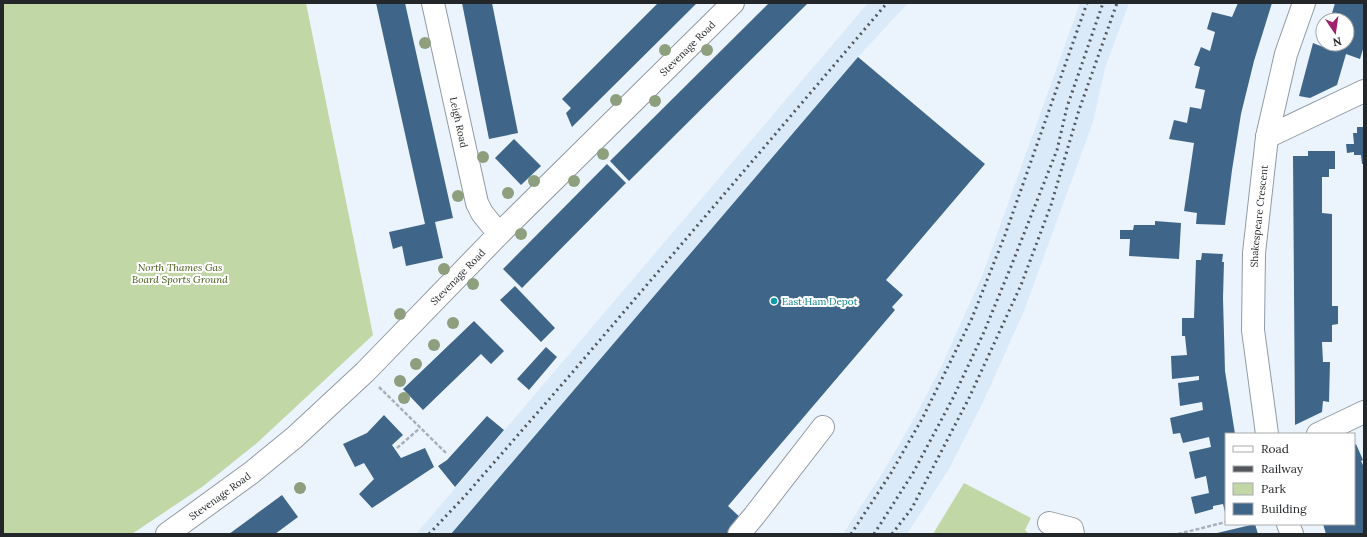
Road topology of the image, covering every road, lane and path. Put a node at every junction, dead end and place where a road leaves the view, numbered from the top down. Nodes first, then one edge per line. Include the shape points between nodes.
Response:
1 (433, 3) edge
2 (733, 3) edge
3 (1304, 3) edge
4 (1364, 91) edge
5 (1267, 137) junction
6 (499, 234) junction
7 (365, 372) junction
8 (1364, 412) edge
9 (824, 427) dead end
10 (420, 428) junction
11 (1267, 433) edge
12 (1320, 433) edge
13 (397, 448) dead end
14 (448, 454) dead end
15 (1225, 522) edge
16 (1049, 523) dead end
17 (167, 534) edge
18 (739, 534) edge
19 (1073, 534) edge
20 (1178, 534) edge

1 - 6 street, Leigh Road via 477,203
2 - 6 street, Stevenage Road
3 - 5 street, Shakespeare Crescent via 1286,54
4 - 5 street
5 - 11 street, Shakespeare Crescent via 1254,253 1253,330
6 - 7 street, Stevenage Road
7 - 10 path
7 - 17 street, Stevenage Road via 284,446
8 - 12 street
9 - 18 street
10 - 13 path
10 - 14 path
15 - 20 path
16 - 19 street via 1072,529

